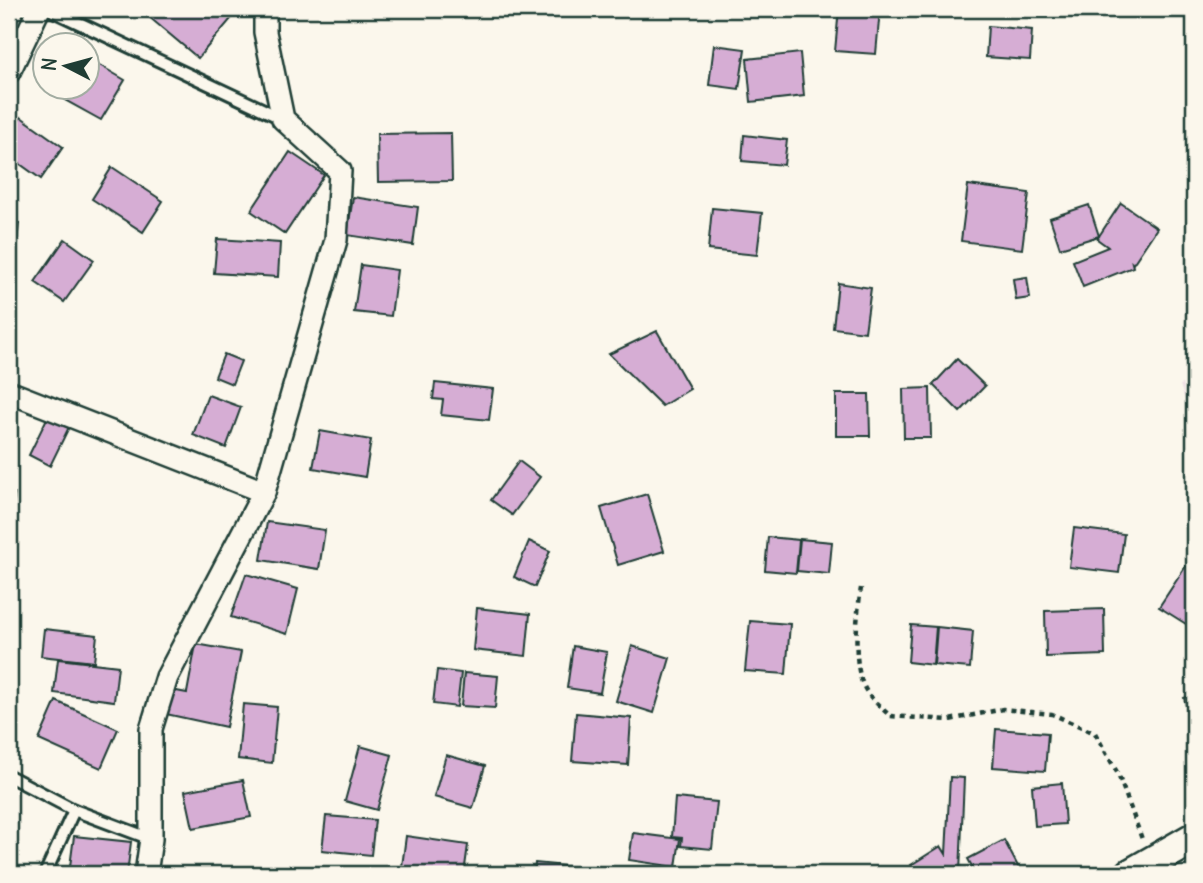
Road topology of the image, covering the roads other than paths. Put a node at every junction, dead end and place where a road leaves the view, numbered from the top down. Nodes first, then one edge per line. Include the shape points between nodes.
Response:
1 (39, 9) edge
2 (49, 9) edge
3 (265, 9) edge
4 (9, 72) edge
5 (283, 119) junction
6 (9, 392) edge
7 (264, 492) junction
8 (9, 776) edge
9 (75, 810) junction
10 (1194, 838) edge
11 (150, 839) junction
12 (1140, 869) edge
13 (45, 874) edge
14 (146, 874) edge

1 - 4 street
2 - 5 lane
3 - 5 street via 265,32
5 - 7 street via 340,171 336,240
6 - 7 street
7 - 11 street via 167,677 151,729
8 - 9 lane
9 - 11 lane
9 - 13 lane
10 - 12 street
11 - 14 street

